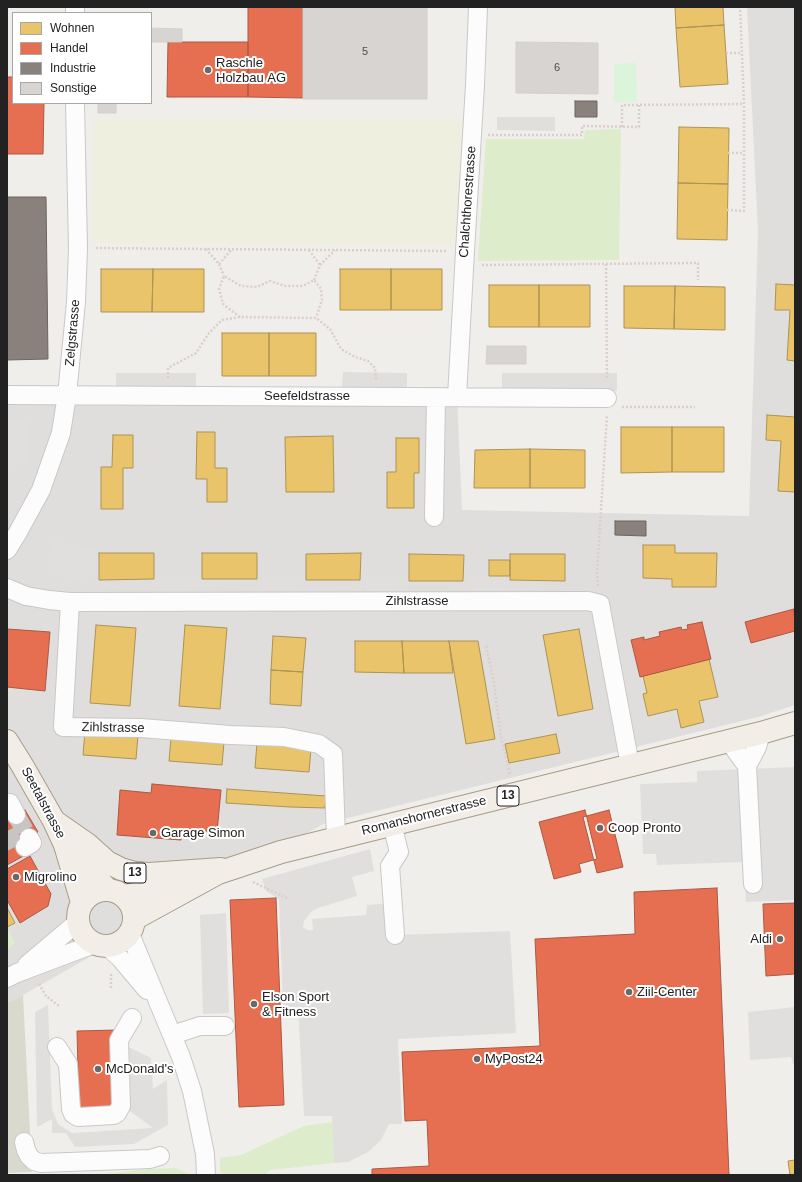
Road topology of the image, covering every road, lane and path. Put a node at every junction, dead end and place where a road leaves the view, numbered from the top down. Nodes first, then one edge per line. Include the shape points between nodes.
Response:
1 (478, 7) edge
2 (740, 7) edge
3 (726, 53) dead end
4 (742, 53) junction
5 (75, 104) edge
6 (744, 104) junction
7 (640, 105) junction
8 (622, 127) junction
9 (472, 135) junction
10 (728, 153) dead end
11 (743, 154) junction
12 (727, 210) dead end
13 (78, 248) junction
14 (206, 249) junction
15 (232, 249) junction
16 (309, 250) junction
17 (335, 250) junction
18 (464, 258) junction
19 (219, 264) junction
20 (606, 264) junction
21 (320, 265) junction
22 (224, 276) junction
23 (314, 280) junction
24 (698, 280) dead end
25 (240, 317) junction
26 (316, 318) junction
27 (7, 395) edge
28 (67, 395) junction
29 (167, 396) junction
30 (376, 397) junction
31 (436, 397) junction
32 (457, 397) junction
33 (607, 402) junction
34 (695, 407) dead end
35 (434, 517) dead end
36 (7, 550) edge
37 (7, 588) edge
38 (70, 602) junction
39 (600, 604) junction
40 (486, 646) dead end
41 (795, 723) edge
42 (760, 733) junction
43 (728, 740) junction
44 (7, 741) edge
45 (630, 765) junction
46 (747, 766) junction
47 (511, 782) dead end
48 (54, 821) junction
49 (392, 824) junction
50 (336, 837) junction
51 (65, 845) junction
52 (233, 873) junction
53 (753, 884) dead end
54 (115, 893) junction
55 (288, 899) dead end
56 (80, 912) junction
57 (132, 926) junction
58 (394, 935) dead end
59 (101, 945) junction
60 (111, 972) dead end
61 (12, 976) edge
62 (38, 982) dead end
63 (111, 988) dead end
64 (158, 1004) junction
65 (59, 1006) dead end
66 (132, 1018) dead end
67 (225, 1026) dead end
68 (172, 1035) junction
69 (57, 1047) dead end
70 (24, 1142) dead end
71 (160, 1156) dead end
72 (206, 1175) edge

1 - 9 street, Chalchthorestrasse
2 - 4 path
3 - 4 path
4 - 6 path
5 - 13 street, Zelgstrasse
6 - 7 path
6 - 11 path
7 - 8 path via 639,127
7 - 8 path via 622,105
8 - 9 path via 582,126 582,136
9 - 18 street, Chalchthorestrasse
10 - 11 path
11 - 12 path via 744,211
13 - 14 path
13 - 28 street, Zelgstrasse via 76,302
14 - 15 path
14 - 19 path
15 - 16 path
15 - 19 path
16 - 17 path
16 - 21 path
17 - 18 path
17 - 21 path
18 - 20 path
18 - 32 street, Chalchthorestrasse
19 - 22 path
20 - 24 path via 698,263
20 - 33 path
21 - 23 path
22 - 23 path via 241,286 256,287 270,281 285,286 303,286
22 - 25 path via 219,289 223,304
23 - 26 path via 321,290 322,300
25 - 26 path
25 - 29 path via 222,320 208,333 196,352 168,368
26 - 30 path via 330,329 341,349 368,361 375,368
27 - 28 street, Seefeldstrasse
28 - 29 street, Seefeldstrasse
28 - 36 street, Zelgstrasse via 61,433 41,490
29 - 30 street, Seefeldstrasse
30 - 31 street, Seefeldstrasse
31 - 32 street, Seefeldstrasse
31 - 35 street
32 - 33 street, Seefeldstrasse
33 - 34 path via 650,408
33 - 39 path via 597,573
37 - 38 street, Zihlstrasse via 26,596
38 - 39 street, Zihlstrasse via 588,601
38 - 50 street, Zihlstrasse via 63,727 141,728 284,737 319,744 333,754
39 - 45 street
40 - 47 path
41 - 42 main road, Romanshornerstrasse / 13
42 - 43 main road, Romanshornerstrasse / 13
42 - 46 street via 757,747
43 - 45 main road, Romanshornerstrasse / 13
43 - 46 street
44 - 48 main road, Seetalstrasse / 13
45 - 49 main road, Romanshornerstrasse / 13
46 - 53 street
48 - 51 main road, Seetalstrasse / 13
48 - 52 main road, 13 via 121,870 149,874
49 - 50 main road, Romanshornerstrasse / 13
49 - 58 street via 399,852 390,866
50 - 52 main road, Romanshornerstrasse / 13 via 281,852
51 - 54 main road, Seetalstrasse / 13
51 - 56 main road, Seetalstrasse / 13
52 - 54 main road, Romanshornerstrasse / 13 via 206,875 154,892
52 - 55 path
52 - 57 main road, Romanshornerstrasse / 13
54 - 56 main road, 13 via 98,891 89,896
54 - 57 main road, 13 via 130,903 134,912
56 - 59 main road, 13 via 80,931 86,939
56 - 61 street
57 - 59 main road, 13 via 120,943
57 - 64 street
59 - 61 street
59 - 64 street via 132,971
60 - 63 path
62 - 65 path via 46,996
64 - 68 street
66 - 69 street via 119,1040 121,1106 114,1115 73,1114 68,1064
67 - 68 street via 200,1026
68 - 72 street via 192,1091 205,1154
70 - 71 street via 29,1156 41,1163 150,1159

